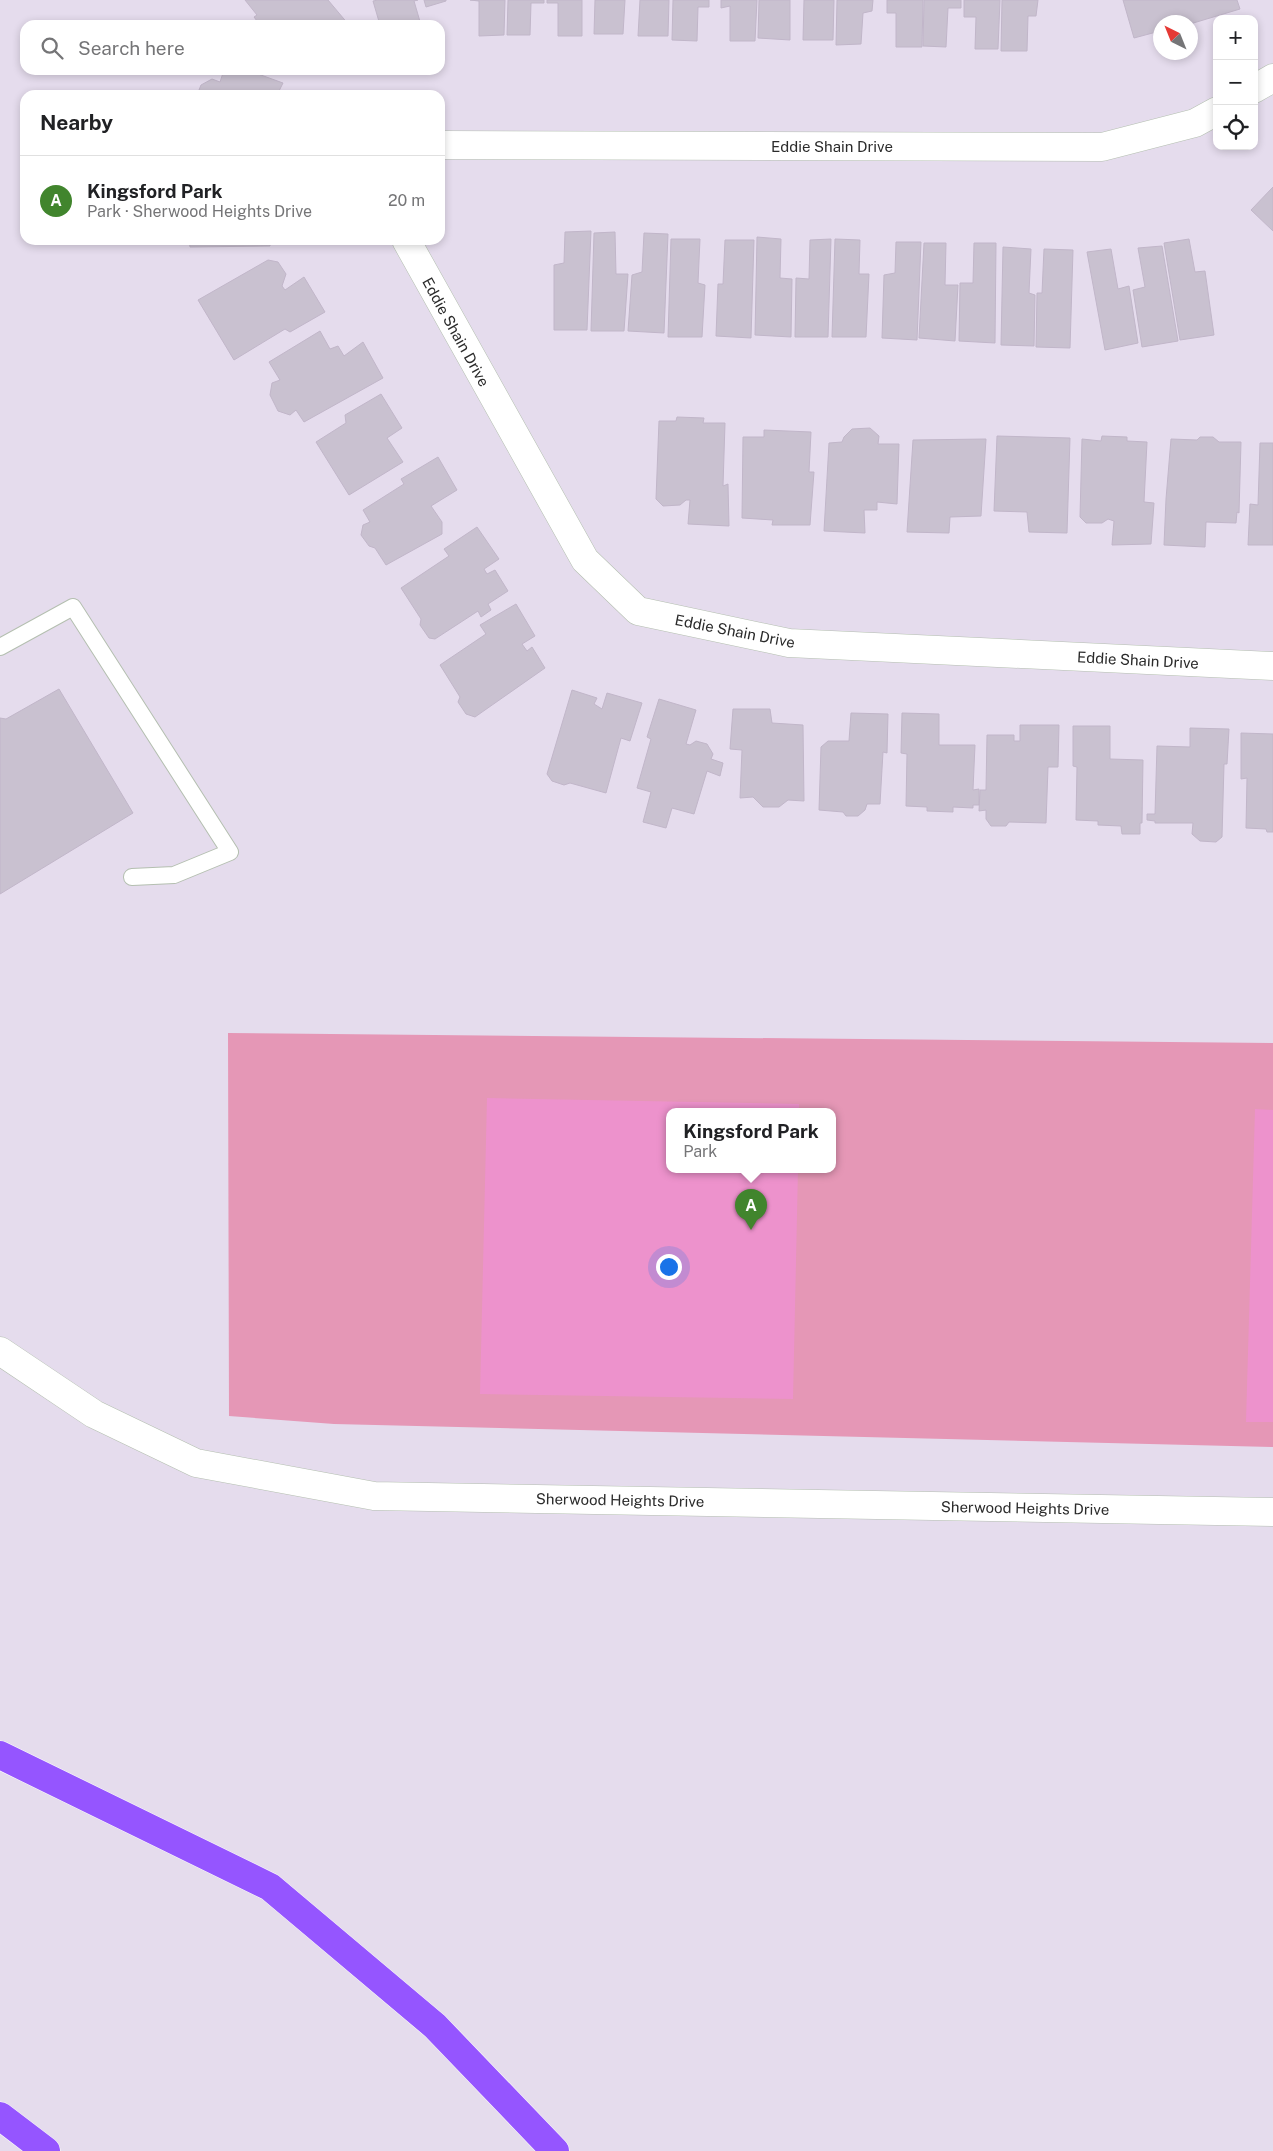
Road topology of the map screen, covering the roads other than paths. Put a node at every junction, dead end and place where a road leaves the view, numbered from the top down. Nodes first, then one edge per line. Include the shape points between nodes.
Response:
1 (1273, 78) edge
2 (1258, 87) edge
3 (1213, 113) edge
4 (445, 145) edge
5 (409, 245) edge
6 (0, 648) edge
7 (1273, 666) edge
8 (132, 877) dead end
9 (0, 1351) edge
10 (1273, 1512) edge
11 (0, 1755) edge
12 (0, 2116) edge
13 (46, 2151) edge
14 (555, 2151) edge

1 - 2 street
3 - 4 street, Eddie Shain Drive via 1195,123 1102,147
5 - 7 street, Eddie Shain Drive via 585,560 638,611 789,643
6 - 8 lane via 72,607 230,852 174,875
9 - 10 street, Sherwood Heights Drive via 94,1414 196,1463 374,1496
11 - 14 highway via 270,1887 435,2026
12 - 13 highway

